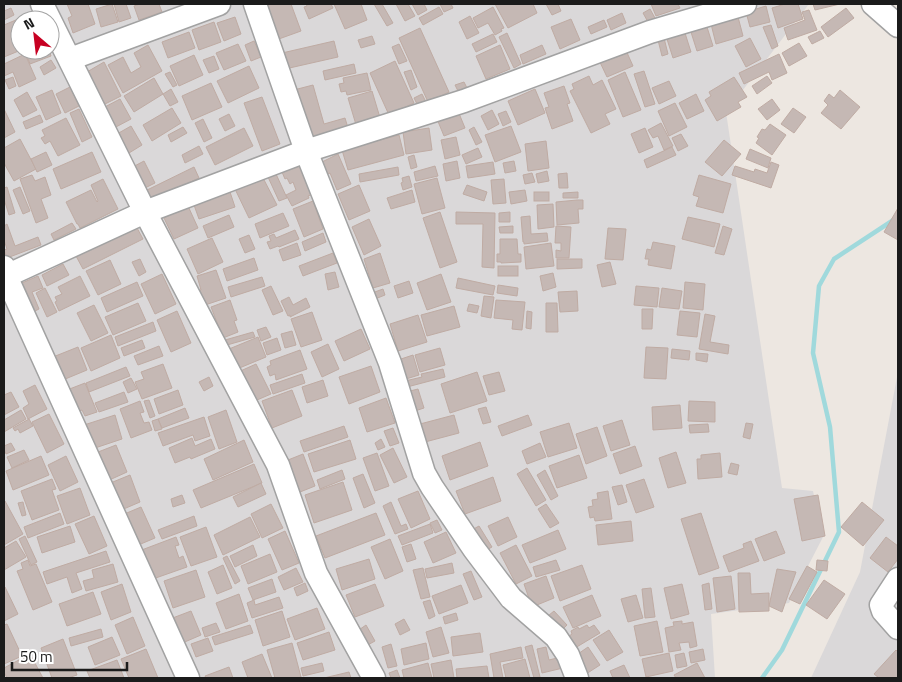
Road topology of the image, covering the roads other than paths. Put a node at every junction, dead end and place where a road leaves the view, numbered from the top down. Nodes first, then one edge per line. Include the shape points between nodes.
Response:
1 (42, 4) edge
2 (219, 4) edge
3 (255, 4) edge
4 (745, 4) edge
5 (873, 4) edge
6 (898, 26) edge
7 (70, 59) junction
8 (306, 151) junction
9 (145, 212) junction
10 (5, 274) edge
11 (898, 580) edge
12 (898, 628) edge
13 (188, 678) edge
14 (374, 678) edge
15 (578, 678) edge

1 - 7 street
2 - 7 street
3 - 8 street
4 - 8 street via 650,32 464,101
5 - 6 street
7 - 9 street
8 - 9 street
8 - 15 street via 390,363 424,473 511,598 556,637 568,654
9 - 10 street
9 - 14 street via 278,465 316,573
10 - 13 street
11 - 12 street via 881,605 882,611

